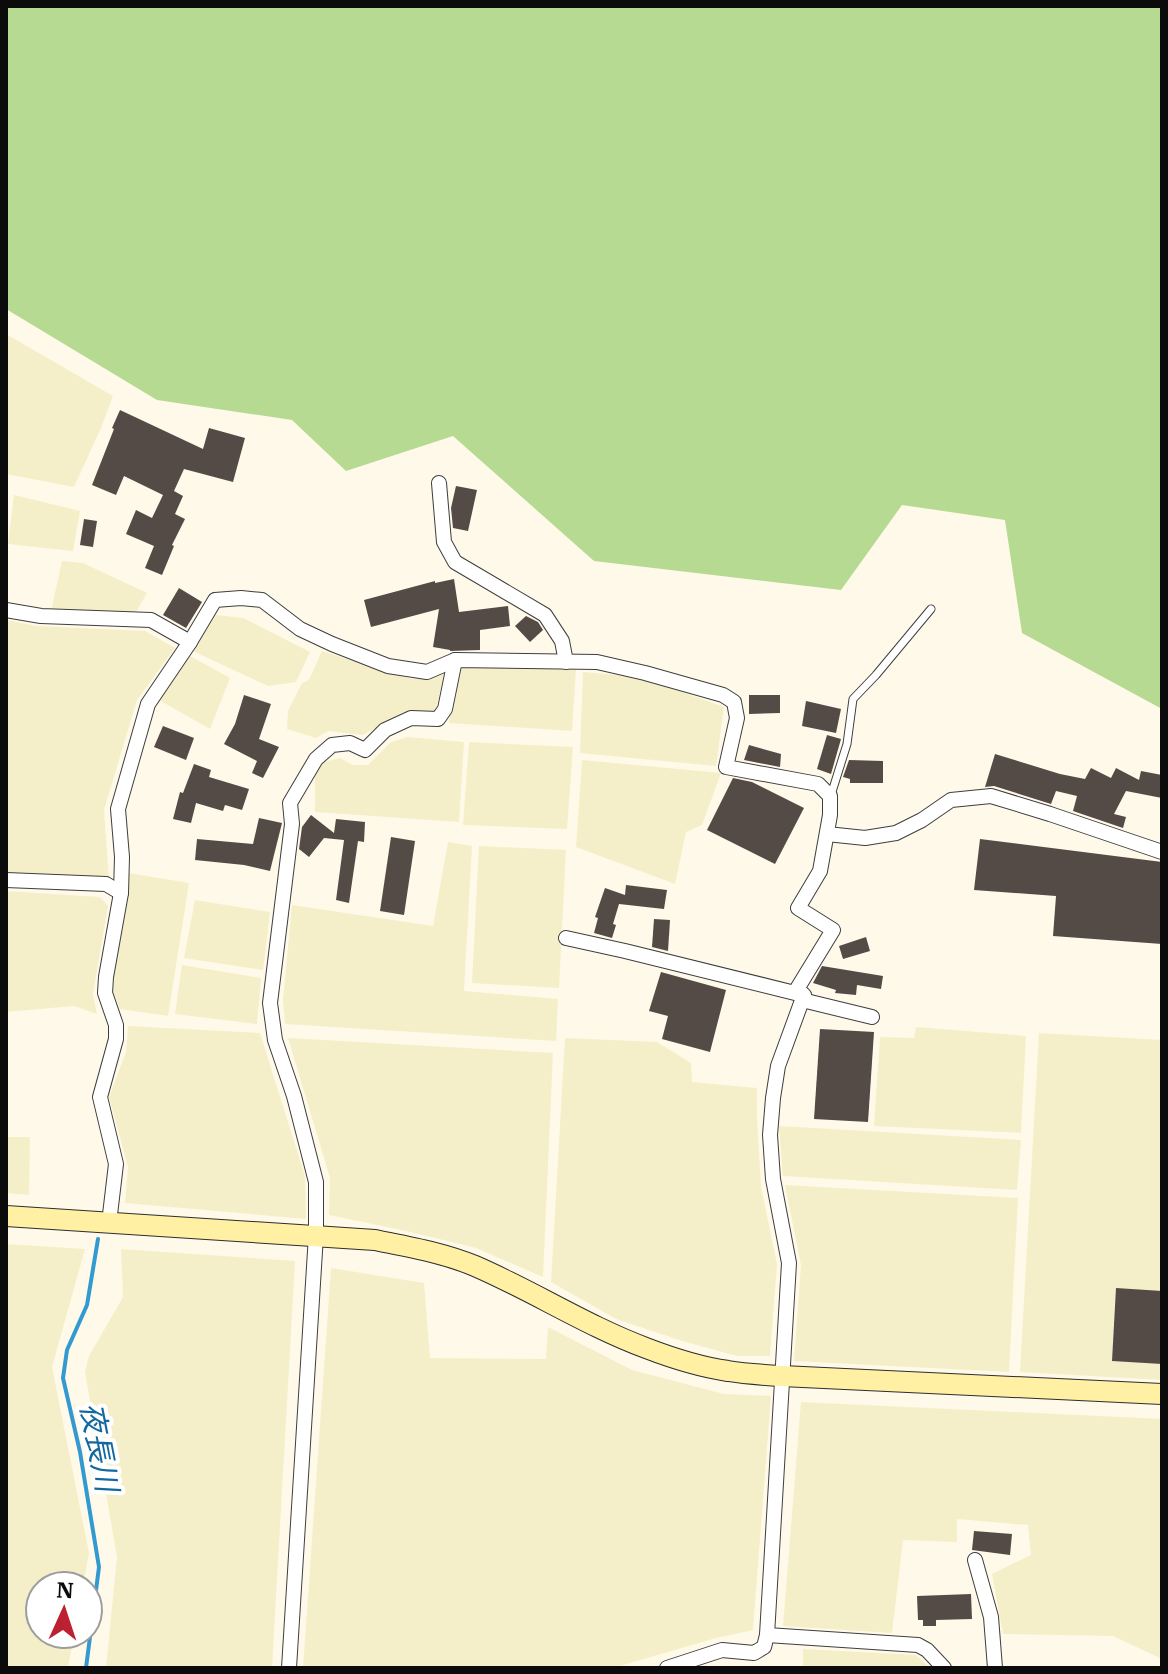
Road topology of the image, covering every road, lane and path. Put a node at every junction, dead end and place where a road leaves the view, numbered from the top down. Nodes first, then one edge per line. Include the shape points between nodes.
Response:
1 (439, 483) dead end
2 (931, 609) dead end
3 (6, 610) edge
4 (190, 642) junction
5 (455, 660) junction
6 (566, 662) junction
7 (830, 796) junction
8 (827, 834) junction
9 (1162, 852) edge
10 (6, 880) edge
11 (121, 893) junction
12 (566, 938) dead end
13 (803, 997) junction
14 (872, 1017) dead end
15 (6, 1216) edge
16 (109, 1223) junction
17 (316, 1235) junction
18 (782, 1376) junction
19 (1162, 1394) edge
20 (975, 1560) dead end
21 (767, 1635) junction
22 (289, 1668) edge
23 (667, 1668) edge
24 (944, 1668) edge
25 (995, 1668) edge

1 - 6 street via 444,542 455,562 545,615 562,641
2 - 7 lane via 853,699 847,744
3 - 4 street via 151,620
4 - 5 street via 215,600 241,598 262,600 300,629 388,666 427,672
4 - 11 street via 148,704 118,809
5 - 6 street
5 - 17 street via 438,719 411,718 385,730 365,750 350,743 332,745 316,759 290,803 292,824 270,1003 275,1040 316,1182
6 - 7 street via 597,662 723,695 734,702 737,718 726,767 818,784
7 - 8 street
8 - 9 street via 865,838 896,833 951,800 991,796
8 - 13 street via 820,871 798,908 833,930 797,989
10 - 11 street via 106,884
11 - 16 street via 105,993 116,1039 100,1097 116,1164
12 - 13 street
13 - 14 street
13 - 18 street via 778,1066 770,1135 789,1263
15 - 16 street
16 - 17 street
17 - 18 street via 432,1252 494,1274 647,1349 728,1371
17 - 22 street
18 - 19 street
18 - 21 street
20 - 25 street via 991,1617
21 - 23 street via 764,1647 754,1653 722,1650
21 - 24 street via 918,1645

